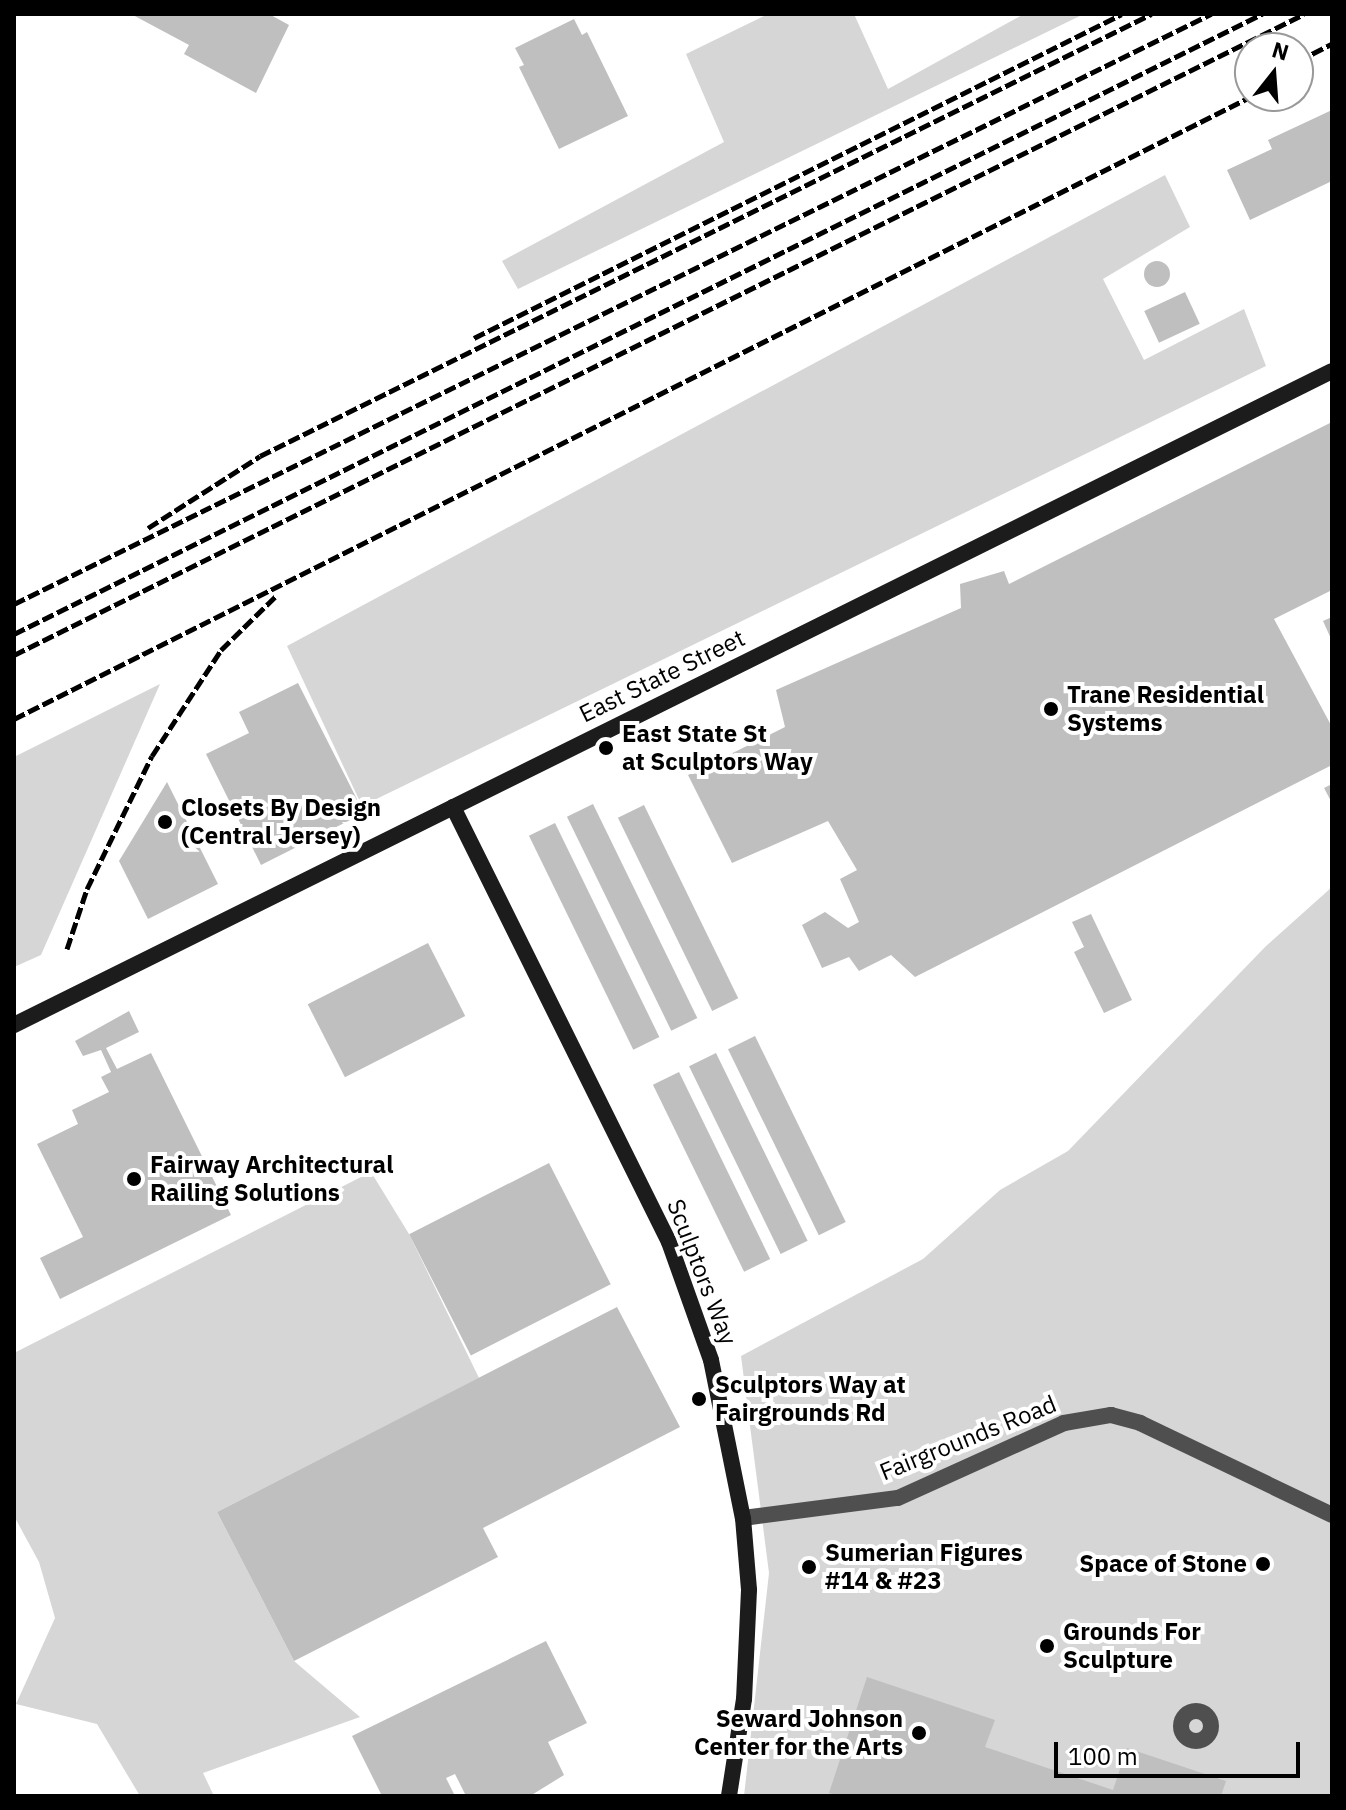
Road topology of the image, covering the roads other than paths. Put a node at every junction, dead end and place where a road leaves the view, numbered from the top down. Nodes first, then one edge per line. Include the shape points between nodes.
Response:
1 (1332, 371) edge
2 (453, 807) junction
3 (14, 1025) edge
4 (1332, 1515) edge
5 (743, 1518) junction
6 (729, 1796) edge

1 - 2 street, East State Street
2 - 3 street, East State Street
2 - 5 street, Sculptors Way via 669,1242 711,1360
4 - 5 street, Fairgrounds Road via 1283,1496 1140,1423 1111,1415 1064,1423 898,1498
5 - 6 street, Sculptors Way via 748,1653

